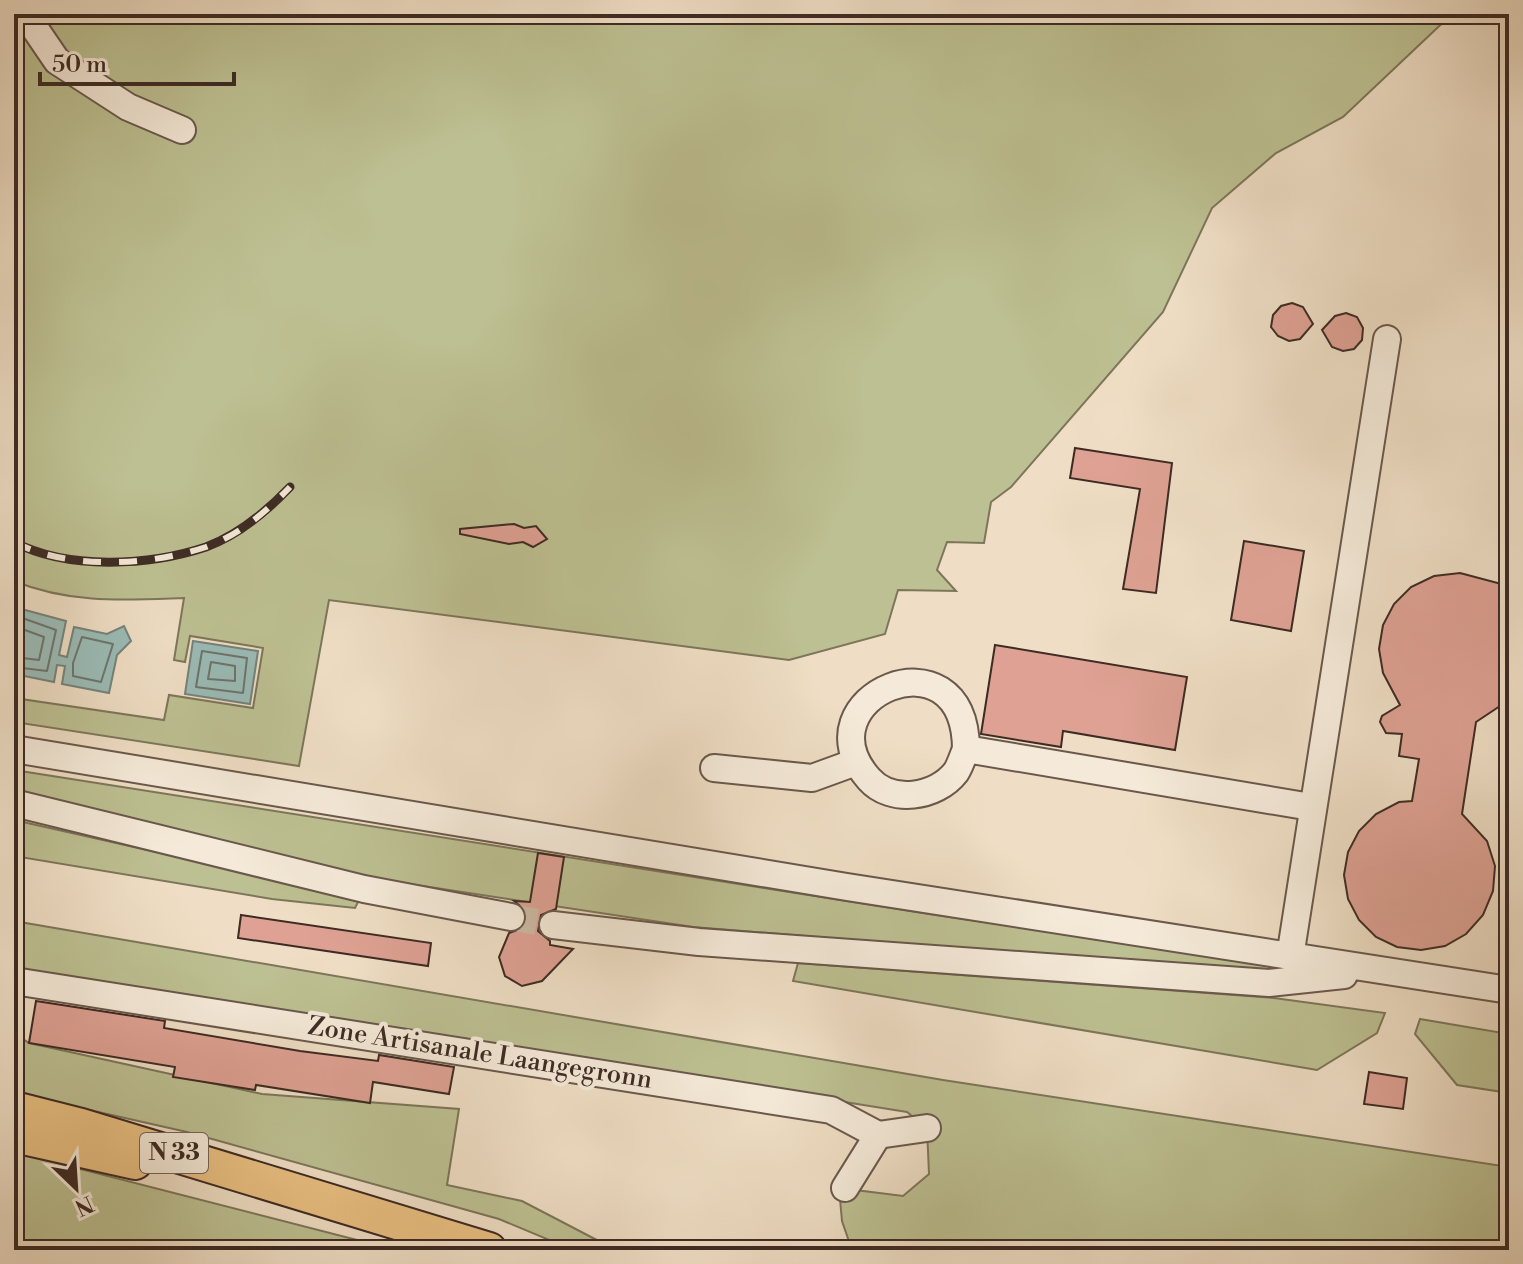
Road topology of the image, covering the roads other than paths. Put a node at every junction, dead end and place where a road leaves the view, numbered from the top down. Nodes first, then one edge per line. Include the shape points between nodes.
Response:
1 (25, 14) edge
2 (182, 130) dead end
3 (1387, 339) dead end
4 (14, 749) edge
5 (966, 749) junction
6 (856, 762) junction
7 (714, 768) dead end
8 (14, 803) edge
9 (1311, 807) junction
10 (511, 917) tunnel mouth
11 (553, 925) tunnel mouth
12 (1290, 957) junction
13 (1379, 971) junction
14 (14, 981) edge
15 (1509, 990) edge
16 (14, 1109) edge
17 (927, 1128) dead end
18 (14, 1135) edge
19 (878, 1135) junction
20 (845, 1188) dead end
21 (334, 1201) junction
22 (489, 1250) edge

1 - 2 lane via 57,61 128,107
3 - 9 lane
4 - 12 lane
5 - 6 lane via 956,771 938,787 916,795 892,793 871,781
5 - 6 lane via 957,706 941,690 918,681 893,683 872,694 857,714 851,738
5 - 9 lane
6 - 7 lane via 812,778
8 - 10 lane via 364,889
9 - 12 lane
11 - 13 lane via 699,942 1269,983
12 - 13 lane
13 - 15 lane
14 - 19 lane, Zone Artisanale Laangegronn via 831,1110
16 - 21 main road, N 33
17 - 19 lane
18 - 21 main road, N 33
19 - 20 lane
21 - 22 main road, N 33

